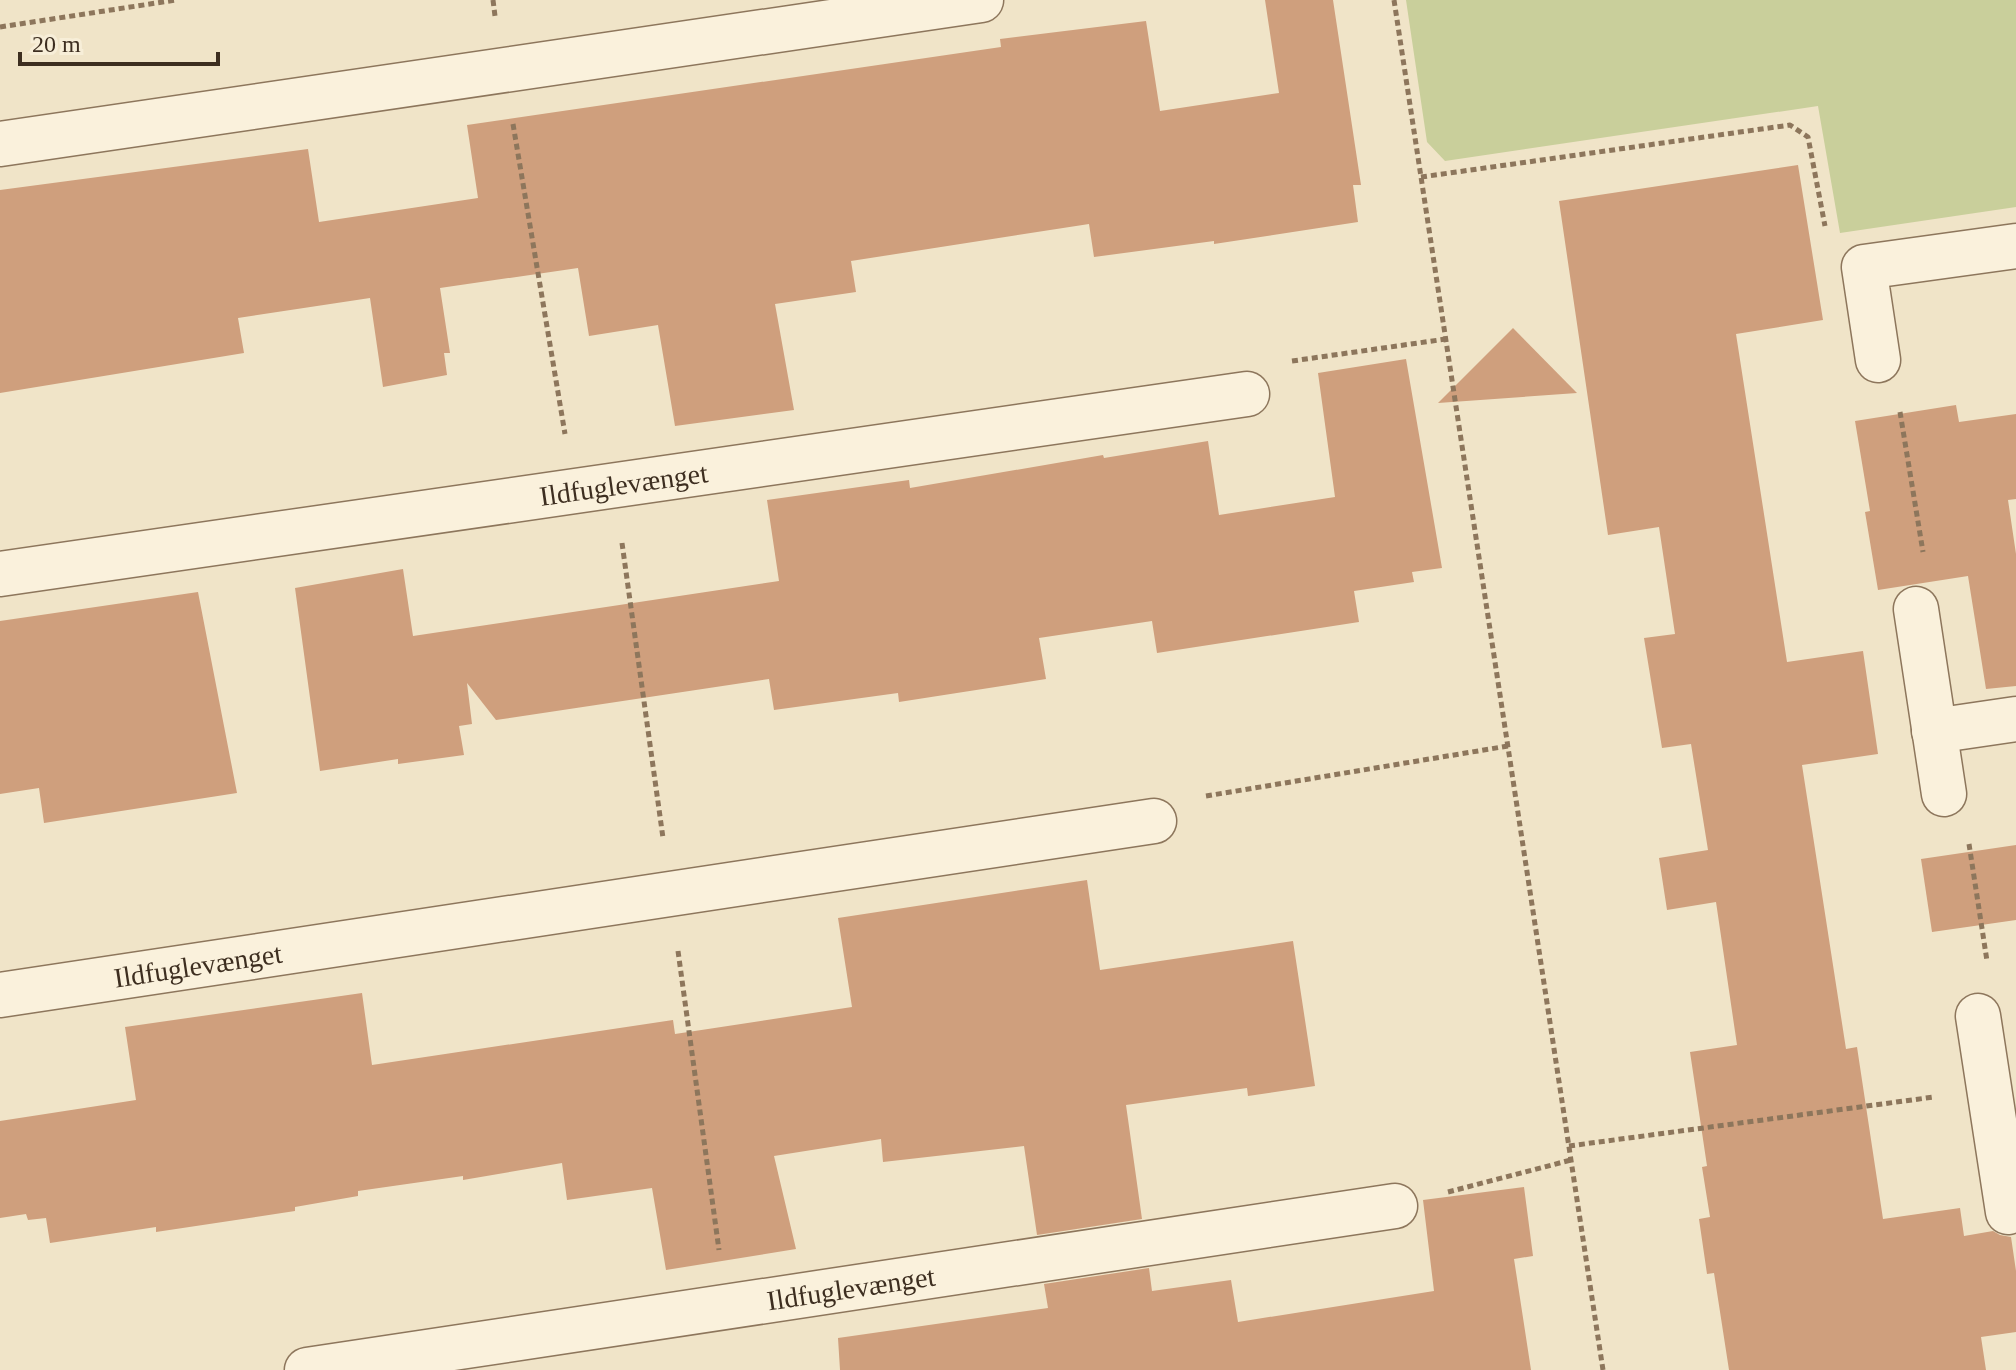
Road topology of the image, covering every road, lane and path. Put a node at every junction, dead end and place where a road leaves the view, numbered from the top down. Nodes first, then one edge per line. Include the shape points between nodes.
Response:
1 (176, 0) edge
2 (493, 0) edge
3 (981, 0) edge
4 (1394, 0) edge
5 (0, 27) edge
6 (504, 70) junction
7 (0, 144) edge
8 (1421, 177) junction
9 (2016, 246) edge
10 (1864, 267) junction
11 (1446, 339) junction
12 (1878, 360) joint
13 (1247, 394) joint
14 (575, 490) junction
15 (0, 574) edge
16 (1916, 609) joint
17 (2016, 719) edge
18 (1934, 731) junction
19 (1508, 746) junction
20 (1944, 794) joint
21 (1154, 821) joint
22 (0, 995) edge
23 (1978, 1016) joint
24 (2003, 1087) edge
25 (1569, 1146) junction
26 (1571, 1160) junction
27 (1395, 1206) joint
28 (2008, 1212) dead end
29 (307, 1370) edge
30 (1603, 1370) edge

1 - 5 path
2 - 6 path
3 - 6 street
4 - 8 path
6 - 7 street
6 - 14 path
8 - 10 path via 1790,125 1808,137 1828,242
8 - 11 path
9 - 10 street
10 - 12 street
11 - 13 path via 1265,365
11 - 19 path
12 - 16 path via 1893,370 1929,589
13 - 14 street, Ildfuglevænget
14 - 15 street, Ildfuglevænget
16 - 18 street
17 - 18 street
18 - 20 street
19 - 21 path via 1190,799
19 - 25 path
20 - 23 path via 1963,802 1992,1000
21 - 22 street, Ildfuglevænget
23 - 24 street
24 - 25 path
24 - 28 street
25 - 26 path
26 - 27 path
26 - 30 path
27 - 29 street, Ildfuglevænget

